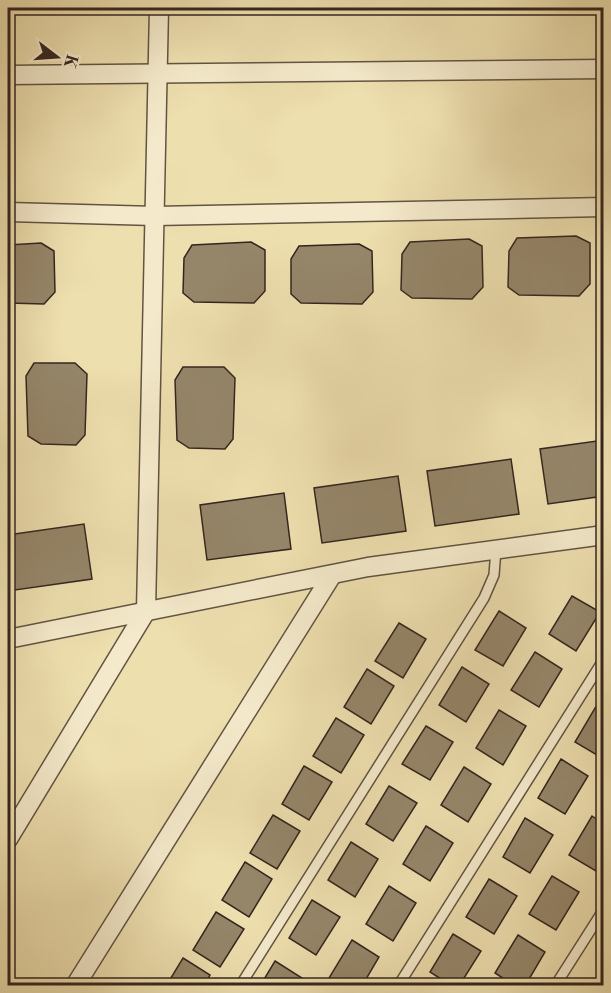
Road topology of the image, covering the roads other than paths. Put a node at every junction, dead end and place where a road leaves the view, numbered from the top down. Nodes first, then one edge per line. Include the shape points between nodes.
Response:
1 (159, 8) edge
2 (603, 69) edge
3 (158, 72) junction
4 (8, 75) edge
5 (603, 207) edge
6 (8, 212) edge
7 (155, 216) junction
8 (603, 535) edge
9 (496, 549) junction
10 (332, 574) junction
11 (146, 612) junction
12 (8, 639) edge
13 (603, 659) edge
14 (8, 838) edge
15 (603, 909) edge
16 (75, 986) edge
17 (240, 986) edge
18 (398, 986) edge
19 (555, 986) edge

1 - 3 street
2 - 3 street
3 - 4 street
3 - 7 street
5 - 7 street
6 - 7 street
7 - 11 street
8 - 9 street
9 - 10 street
9 - 17 lane via 494,575 484,598
10 - 11 street
10 - 16 street
11 - 12 street
11 - 14 street
13 - 18 lane
15 - 19 lane

